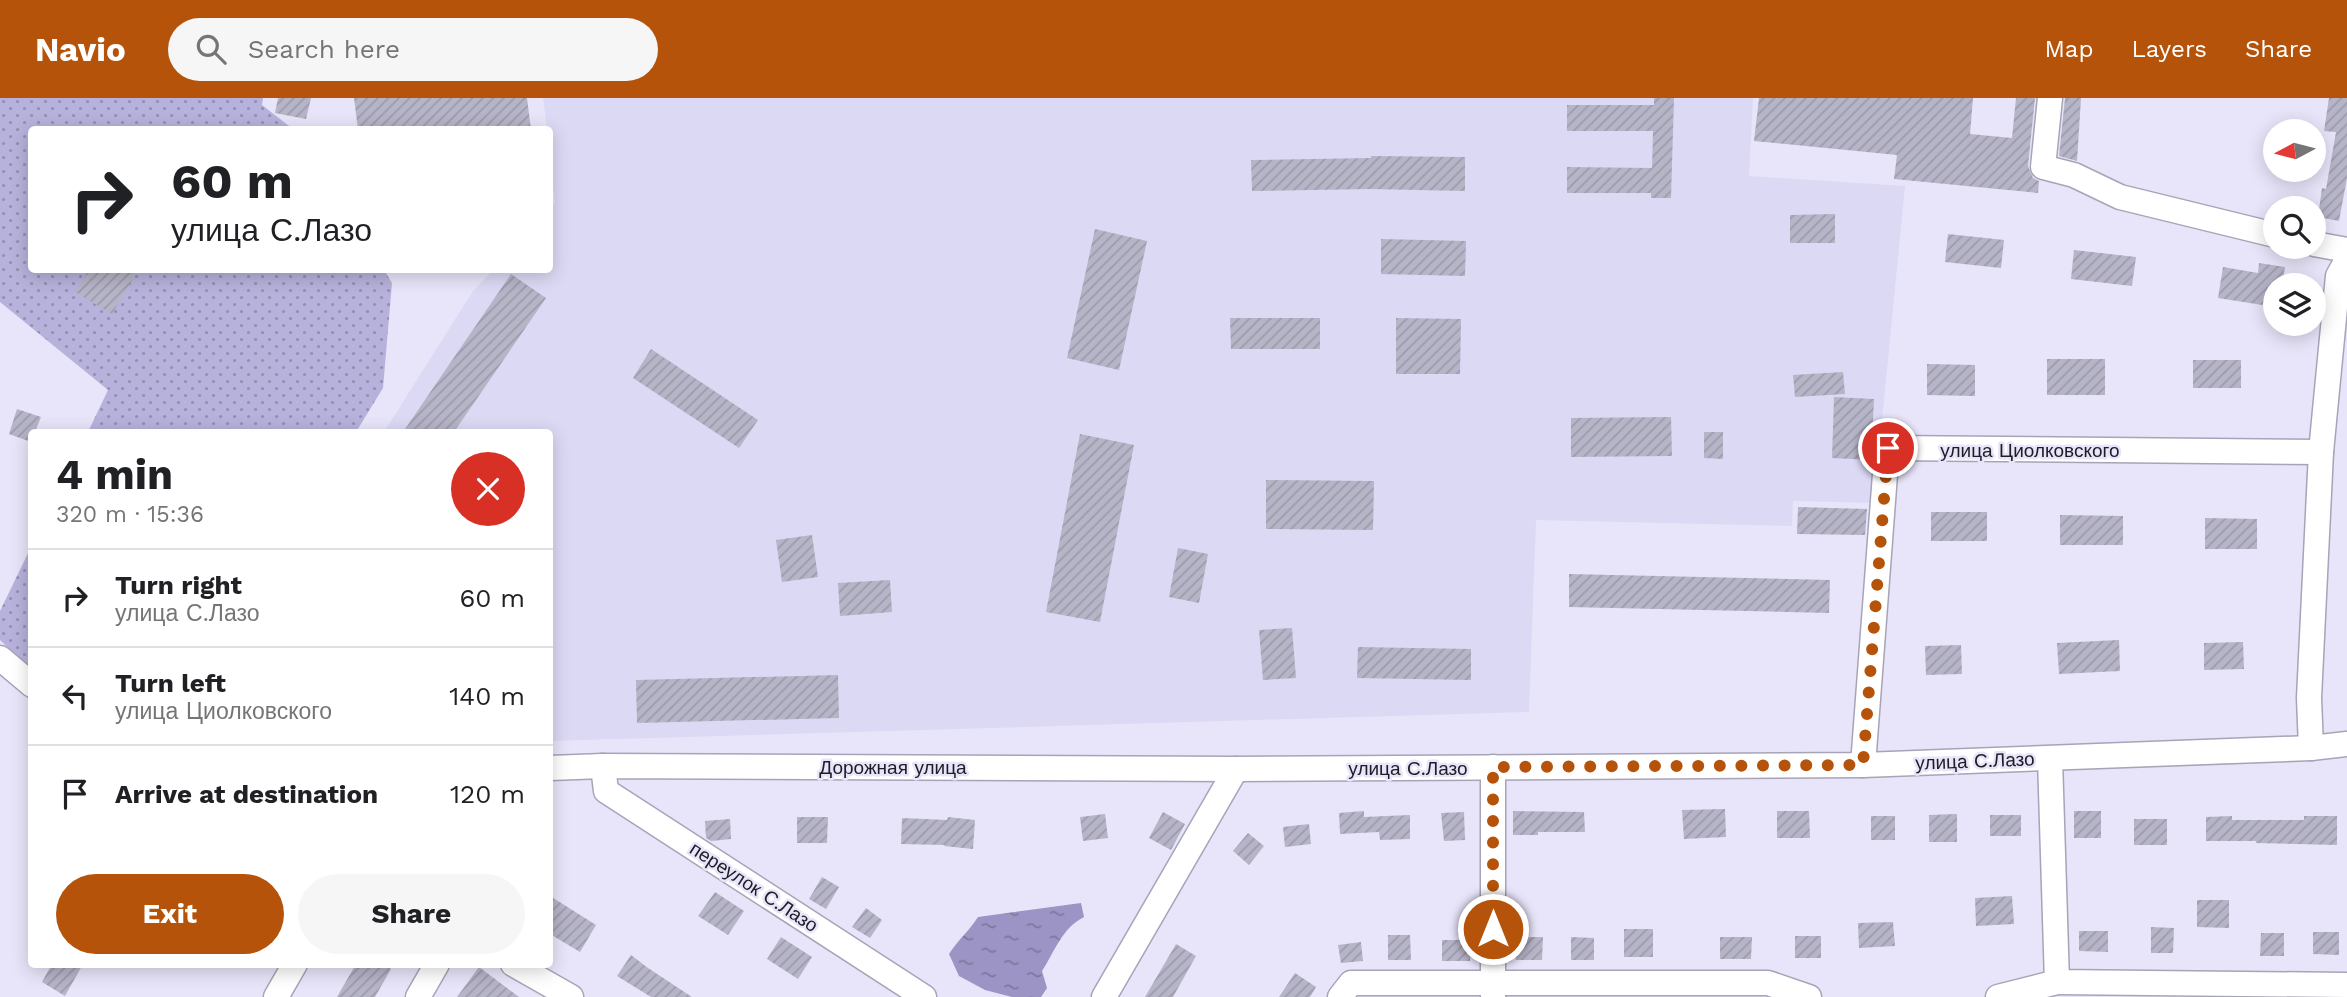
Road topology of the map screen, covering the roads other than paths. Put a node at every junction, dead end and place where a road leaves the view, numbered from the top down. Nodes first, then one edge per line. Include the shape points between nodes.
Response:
1 (2050, 98) edge
2 (2263, 232) edge
3 (2326, 246) edge
4 (2347, 250) edge
5 (2347, 260) edge
6 (2321, 452) junction
7 (0, 658) edge
8 (28, 682) edge
9 (2347, 744) edge
10 (2311, 748) junction
11 (2050, 759) junction
12 (1863, 765) junction
13 (603, 766) junction
14 (1493, 767) junction
15 (553, 768) edge
16 (1236, 769) junction
17 (293, 968) edge
18 (435, 968) edge
19 (520, 968) edge
20 (2057, 982) junction
21 (2347, 985) edge
22 (1493, 990) edge
23 (276, 997) edge
24 (418, 997) edge
25 (571, 997) edge
26 (924, 997) edge
27 (1104, 997) edge
28 (1340, 997) edge
29 (1809, 997) edge
30 (1998, 997) edge

1 - 2 street via 2043,167 2074,175 2120,197
3 - 4 street
5 - 6 street via 2338,276
6 - 10 street via 2309,698
6 - 12 street, улица Циолковского via 1888,448
7 - 8 street
9 - 10 street, улица С.Лазо
10 - 11 street, улица С.Лазо
11 - 12 street, улица С.Лазо
11 - 20 street
12 - 14 street, улица С.Лазо
13 - 15 street, Дорожная улица
13 - 16 street, Дорожная улица
13 - 26 street, переулок С.Лазо via 606,791
14 - 16 street, улица С.Лазо
14 - 22 street
16 - 27 street
17 - 23 street
18 - 24 street
19 - 25 street
20 - 21 street
20 - 30 street
22 - 28 street via 1351,983
22 - 29 street via 1768,983

